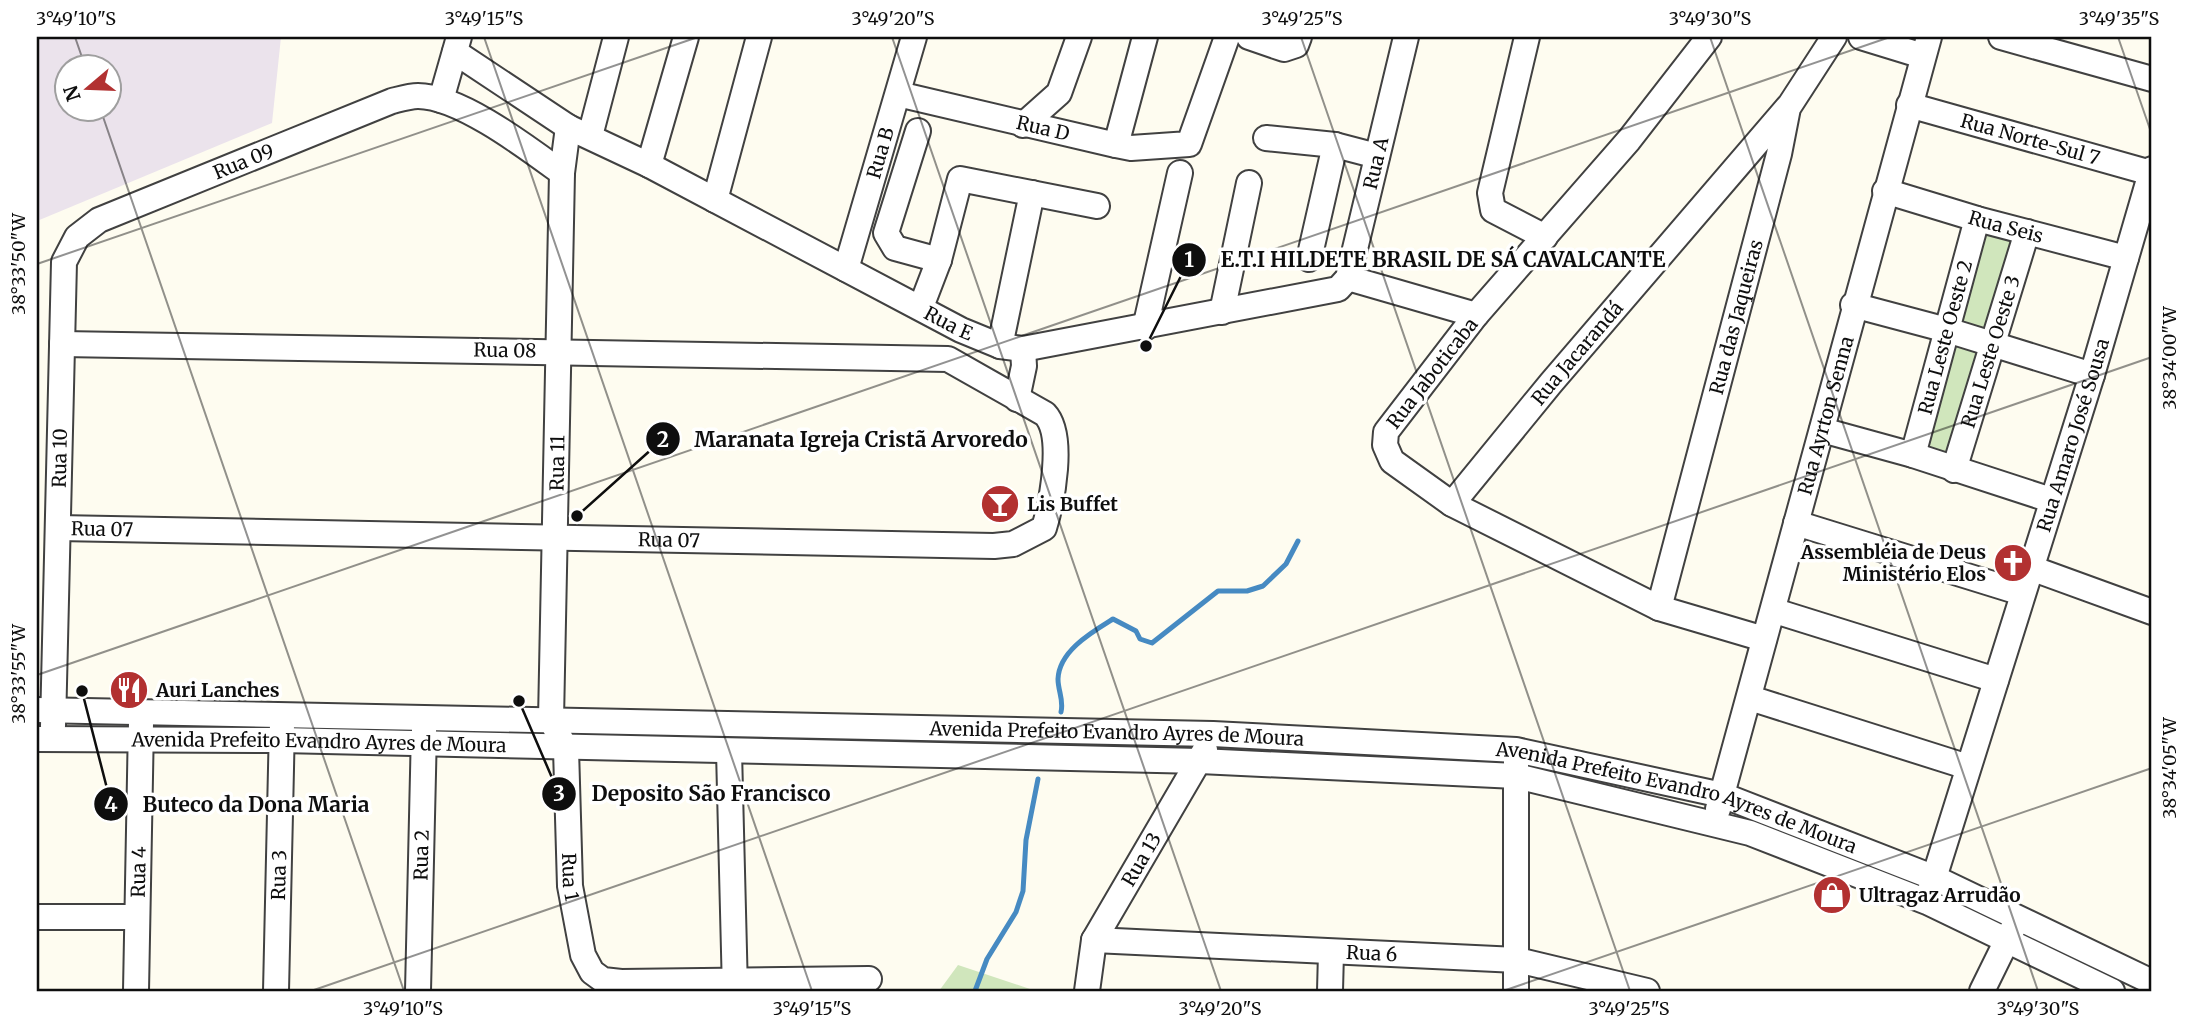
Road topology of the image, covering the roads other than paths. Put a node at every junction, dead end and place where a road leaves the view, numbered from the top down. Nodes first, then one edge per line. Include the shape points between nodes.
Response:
1 (616, 37) edge
2 (686, 37) edge
3 (759, 37) edge
4 (914, 37) edge
5 (1079, 37) edge
6 (1146, 37) edge
7 (1227, 37) edge
8 (1249, 37) edge
9 (1299, 37) edge
10 (1406, 37) edge
11 (1527, 37) edge
12 (1709, 37) edge
13 (1834, 37) edge
14 (1861, 37) edge
15 (2001, 37) edge
16 (457, 45) edge
17 (1926, 46) edge
18 (2152, 79) edge
19 (898, 94) junction
20 (442, 100) junction
21 (1909, 105) junction
22 (1788, 108) junction
23 (1023, 125) junction
24 (918, 131) dead end
25 (579, 132) junction
26 (1266, 138) dead end
27 (1115, 145) junction
28 (1335, 145) junction
29 (1377, 156) junction
30 (649, 165) junction
31 (2152, 171) edge
32 (562, 173) junction
33 (1180, 173) dead end
34 (1249, 183) dead end
35 (1885, 191) junction
36 (1032, 193) junction
37 (715, 200) junction
38 (1097, 206) dead end
39 (1977, 219) junction
40 (2027, 232) junction
41 (1545, 237) junction
42 (1309, 258) dead end
43 (2126, 258) junction
44 (939, 260) junction
45 (64, 262) joint
46 (846, 270) junction
47 (1344, 283) junction
48 (1853, 306) junction
49 (921, 307) junction
50 (1222, 312) junction
51 (1476, 315) junction
52 (1145, 328) junction
53 (961, 330) junction
54 (1947, 330) junction
55 (62, 344) junction
56 (1993, 346) junction
57 (1012, 348) junction
58 (559, 352) junction
59 (948, 359) junction
60 (2092, 375) junction
61 (1017, 399) junction
62 (1822, 430) junction
63 (1913, 455) junction
64 (1954, 470) junction
65 (2051, 500) junction
66 (1452, 504) junction
67 (1796, 523) junction
68 (58, 528) junction
69 (556, 537) junction
70 (2031, 568) junction
71 (2022, 593) junction
72 (1659, 608) junction
73 (1774, 611) junction
74 (2152, 612) edge
75 (1764, 639) junction
76 (1996, 680) junction
77 (1749, 698) junction
78 (45, 710) edge
79 (141, 712) junction
80 (424, 719) junction
81 (551, 720) junction
82 (281, 728) junction
83 (1169, 733) junction
84 (1213, 734) junction
85 (45, 739) edge
86 (140, 739) junction
87 (423, 746) junction
88 (566, 749) junction
89 (1517, 750) junction
90 (729, 751) junction
91 (1167, 760) junction
92 (1200, 761) junction
93 (1968, 767) junction
94 (1516, 776) junction
95 (1722, 794) junction
96 (1715, 823) junction
97 (1935, 878) junction
98 (1927, 902) junction
99 (37, 917) edge
100 (137, 917) junction
101 (2018, 918) junction
102 (1094, 940) junction
103 (2007, 941) junction
104 (1331, 952) junction
105 (1517, 960) junction
106 (869, 979) dead end
107 (2152, 982) edge
108 (734, 986) edge
109 (136, 991) edge
110 (276, 991) edge
111 (418, 991) edge
112 (1087, 991) edge
113 (1329, 991) edge
114 (1516, 991) edge
115 (1647, 991) edge
116 (1982, 991) edge
117 (2112, 991) edge

1 - 25 street
2 - 30 street
3 - 37 street
4 - 19 street, Rua B
5 - 23 street via 1059,93
6 - 27 street
7 - 27 street, Rua D via 1189,144
8 - 9 street via 1284,49 1296,45
10 - 29 street, Rua A
11 - 41 street via 1490,193 1493,210
12 - 41 street, Rua Jaboticaba
13 - 22 street, Rua das Jaqueiras
14 - 17 street
15 - 18 street
16 - 20 street
16 - 25 street
17 - 21 street, Rua Ayrton Senna
19 - 23 street, Rua D
19 - 46 street, Rua B
20 - 32 street, Rua 09 via 499,128
20 - 45 street, Rua 09 via 419,96 391,101 99,220 77,237
21 - 31 street, Rua Norte-Sul 7
21 - 35 street, Rua Ayrton Senna
22 - 66 street, Rua Jacarandá
22 - 72 street, Rua das Jaqueiras
23 - 27 street, Rua D
24 - 44 street via 887,233 895,248
25 - 30 street, Rua E
25 - 32 street
26 - 28 street
28 - 29 street
28 - 42 street
29 - 47 street, Rua A
30 - 37 street, Rua E
31 - 43 street, Rua Amaro José Sousa
32 - 58 street, Rua 11
33 - 52 street
34 - 50 street
35 - 39 street, Rua Seis
35 - 48 street, Rua Ayrton Senna
36 - 38 street
36 - 44 street via 960,179
36 - 57 street
37 - 46 street, Rua E
39 - 40 street, Rua Seis
39 - 54 street, Rua Leste Oeste 2
40 - 43 street, Rua Seis
40 - 56 street, Rua Leste Oeste 3
41 - 51 street, Rua Jaboticaba
43 - 60 street, Rua Amaro José Sousa
44 - 49 street
45 - 55 street, Rua 10
46 - 49 street, Rua E
47 - 50 street
47 - 51 street
48 - 54 street
48 - 62 street, Rua Ayrton Senna
49 - 53 street, Rua E
50 - 52 street
51 - 66 street, Rua Jaboticaba via 1385,432 1392,461
52 - 57 street
53 - 57 street, Rua E
53 - 59 street
54 - 56 street
54 - 63 street, Rua Leste Oeste 2
55 - 58 street, Rua 08
55 - 68 street, Rua 10
56 - 60 street
56 - 64 street, Rua Leste Oeste 3
57 - 61 street via 1023,375
58 - 59 street, Rua 08
58 - 69 street, Rua 11
59 - 61 street, Rua 07
60 - 65 street, Rua Amaro José Sousa
61 - 69 street, Rua 07 via 1050,419 1055,440 1051,505 1044,528 1013,544 873,546
62 - 63 street
62 - 67 street, Rua Ayrton Senna
63 - 64 street
64 - 65 street
65 - 70 street, Rua Amaro José Sousa
66 - 72 street, Rua Jaboticaba
67 - 71 street
67 - 73 street, Rua Ayrton Senna
68 - 69 street, Rua 07
68 - 78 street, Rua 10
69 - 81 street, Rua 11
70 - 71 street, Rua Amaro José Sousa
70 - 74 street
71 - 76 street, Rua Amaro José Sousa
72 - 75 street, Rua Jaboticaba
73 - 75 street, Rua Ayrton Senna
73 - 76 street
75 - 77 street, Rua Ayrton Senna
76 - 93 street, Rua Amaro José Sousa
77 - 93 street
77 - 95 street, Rua Ayrton Senna
78 - 79 street, Avenida Prefeito Evandro Ayres de Moura
78 - 85 street, Rua 10
79 - 82 street, Avenida Prefeito Evandro Ayres de Moura
79 - 86 street, Rua 4
80 - 81 street, Avenida Prefeito Evandro Ayres de Moura
80 - 82 street, Avenida Prefeito Evandro Ayres de Moura
80 - 87 street, Rua 2
81 - 83 street, Avenida Prefeito Evandro Ayres de Moura
81 - 88 street, Rua 11
82 - 86 street, Avenida Prefeito Evandro Ayres de Moura
82 - 87 street, Avenida Prefeito Evandro Ayres de Moura
82 - 110 street, Rua 3
83 - 84 street, Avenida Prefeito Evandro Ayres de Moura
83 - 91 street
84 - 89 street, Avenida Prefeito Evandro Ayres de Moura
84 - 92 street, Rua 13
85 - 86 street, Avenida Prefeito Evandro Ayres de Moura
86 - 100 street, Rua 4
87 - 88 street, Avenida Prefeito Evandro Ayres de Moura
87 - 111 street, Rua 2
88 - 90 street, Avenida Prefeito Evandro Ayres de Moura
88 - 108 street, Rua 1 via 570,886 583,955 592,972 603,980 621,982
89 - 94 street
89 - 95 street, Avenida Prefeito Evandro Ayres de Moura
90 - 91 street, Avenida Prefeito Evandro Ayres de Moura
90 - 108 street
91 - 92 street, Avenida Prefeito Evandro Ayres de Moura
92 - 94 street, Avenida Prefeito Evandro Ayres de Moura
92 - 102 street, Rua 13
93 - 97 street, Rua Amaro José Sousa
94 - 96 street, Avenida Prefeito Evandro Ayres de Moura
94 - 105 street
95 - 96 street, Rua Ayrton Senna
95 - 97 street, Avenida Prefeito Evandro Ayres de Moura
96 - 98 street, Avenida Prefeito Evandro Ayres de Moura
97 - 98 street, Rua Amaro José Sousa
97 - 101 street, Avenida Prefeito Evandro Ayres de Moura
98 - 103 street, Avenida Prefeito Evandro Ayres de Moura
99 - 100 street
100 - 109 street, Rua 4
101 - 103 street
101 - 107 street, Avenida Prefeito Evandro Ayres de Moura
102 - 104 street, Rua 6
102 - 112 street, Rua 13
103 - 116 street
103 - 117 street, Avenida Prefeito Evandro Ayres de Moura
104 - 105 street, Rua 6
104 - 113 street
105 - 114 street
105 - 115 street, Rua 6
106 - 108 street

